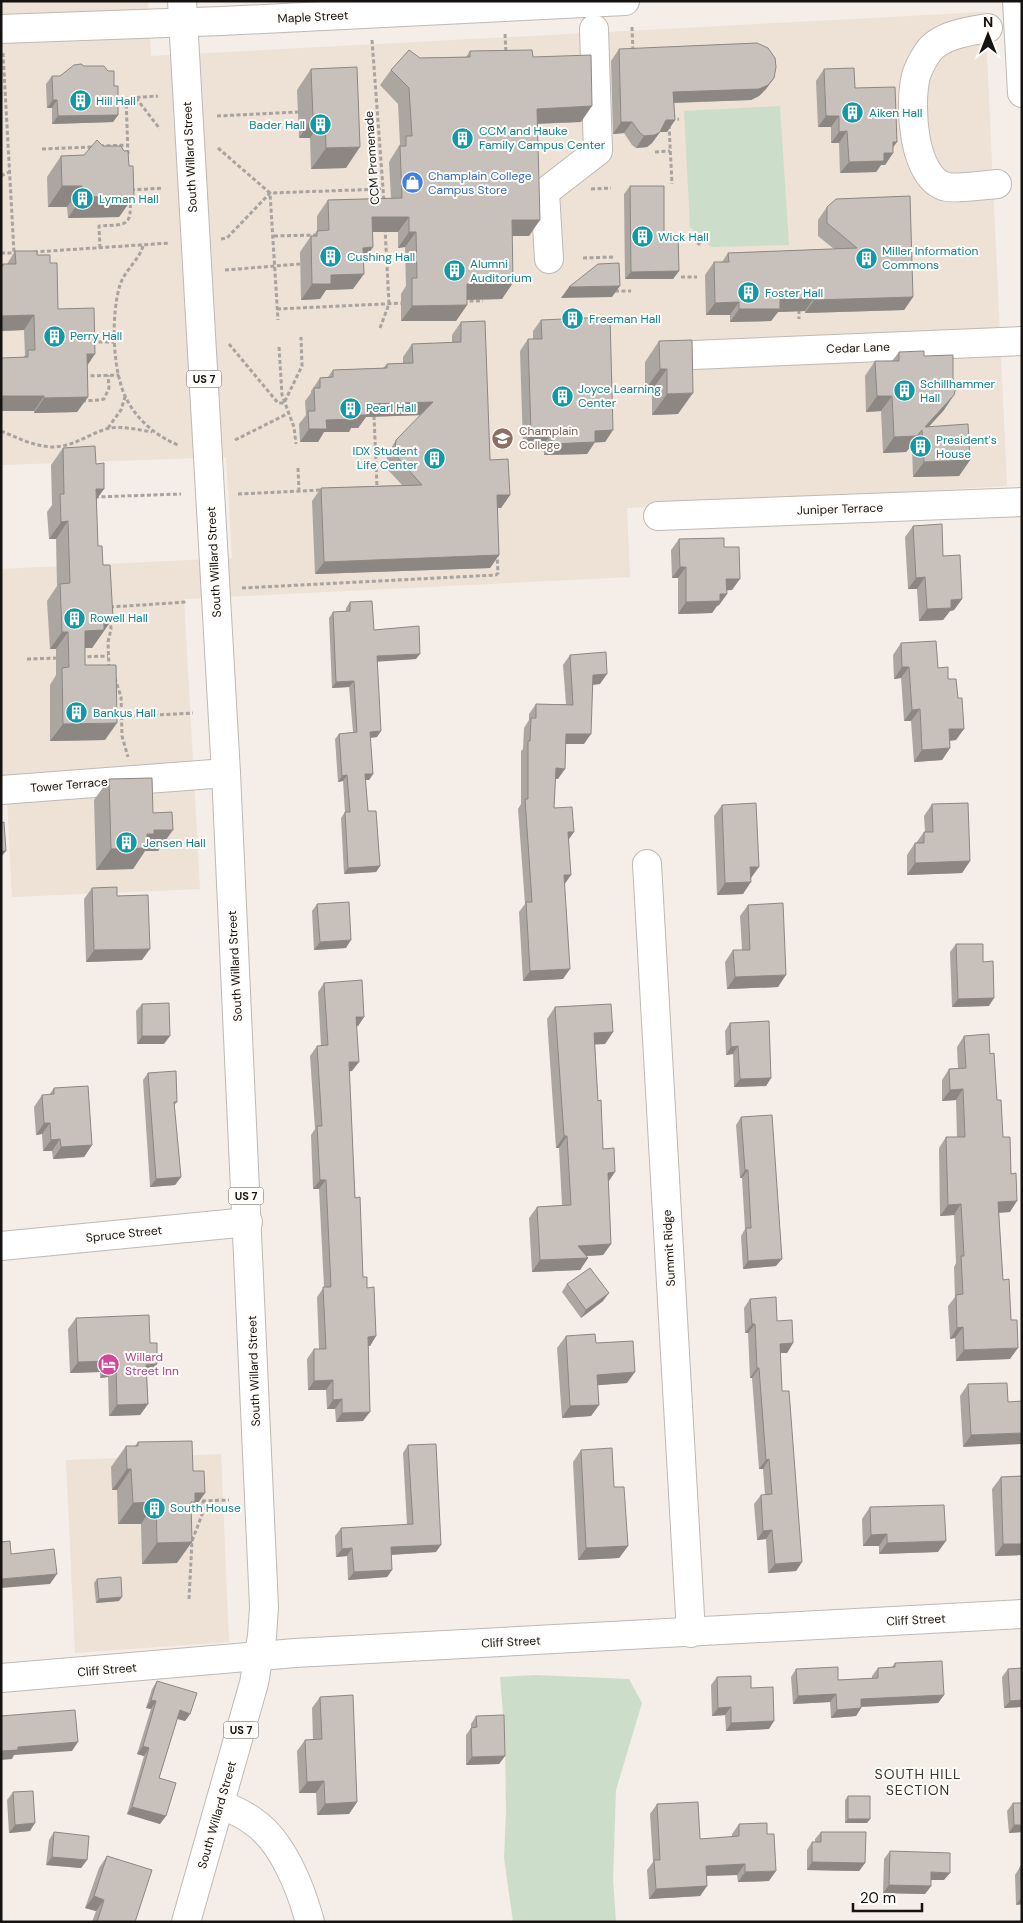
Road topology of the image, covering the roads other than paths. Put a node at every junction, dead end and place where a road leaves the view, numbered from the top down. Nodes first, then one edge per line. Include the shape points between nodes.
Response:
1 (623, 1) edge
2 (1017, 1) edge
3 (182, 12) edge
4 (988, 28) dead end
5 (594, 30) dead end
6 (2, 39) edge
7 (1022, 93) edge
8 (997, 184) dead end
9 (549, 259) dead end
10 (1022, 341) edge
11 (694, 355) edge
12 (1022, 502) edge
13 (658, 516) dead end
14 (226, 772) junction
15 (1, 790) edge
16 (647, 864) dead end
17 (248, 1222) junction
18 (1, 1246) edge
19 (1022, 1614) edge
20 (691, 1633) junction
21 (260, 1656) junction
22 (1, 1678) edge
23 (220, 1804) junction
24 (186, 1922) edge
25 (310, 1922) edge

1 - 3 street, Maple Street
2 - 7 street
3 - 6 street, Maple Street
3 - 14 street, South Willard Street / US 7
4 - 8 street via 962,32 929,51 917,75 913,105 915,140 930,177 946,187
5 - 9 street via 598,151 546,192
10 - 11 street, Cedar Lane
12 - 13 street, Juniper Terrace
14 - 15 street, Tower Terrace
14 - 17 street, South Willard Street / US 7
16 - 20 street, Summit Ridge
17 - 18 street, Spruce Street
17 - 21 street, South Willard Street / US 7 via 264,1607
19 - 20 street, Cliff Street
20 - 21 street, Cliff Street
21 - 22 street, Cliff Street
21 - 23 street, South Willard Street / US 7
23 - 24 street, South Willard Street / US 7
23 - 25 street via 256,1822 267,1833 295,1879

